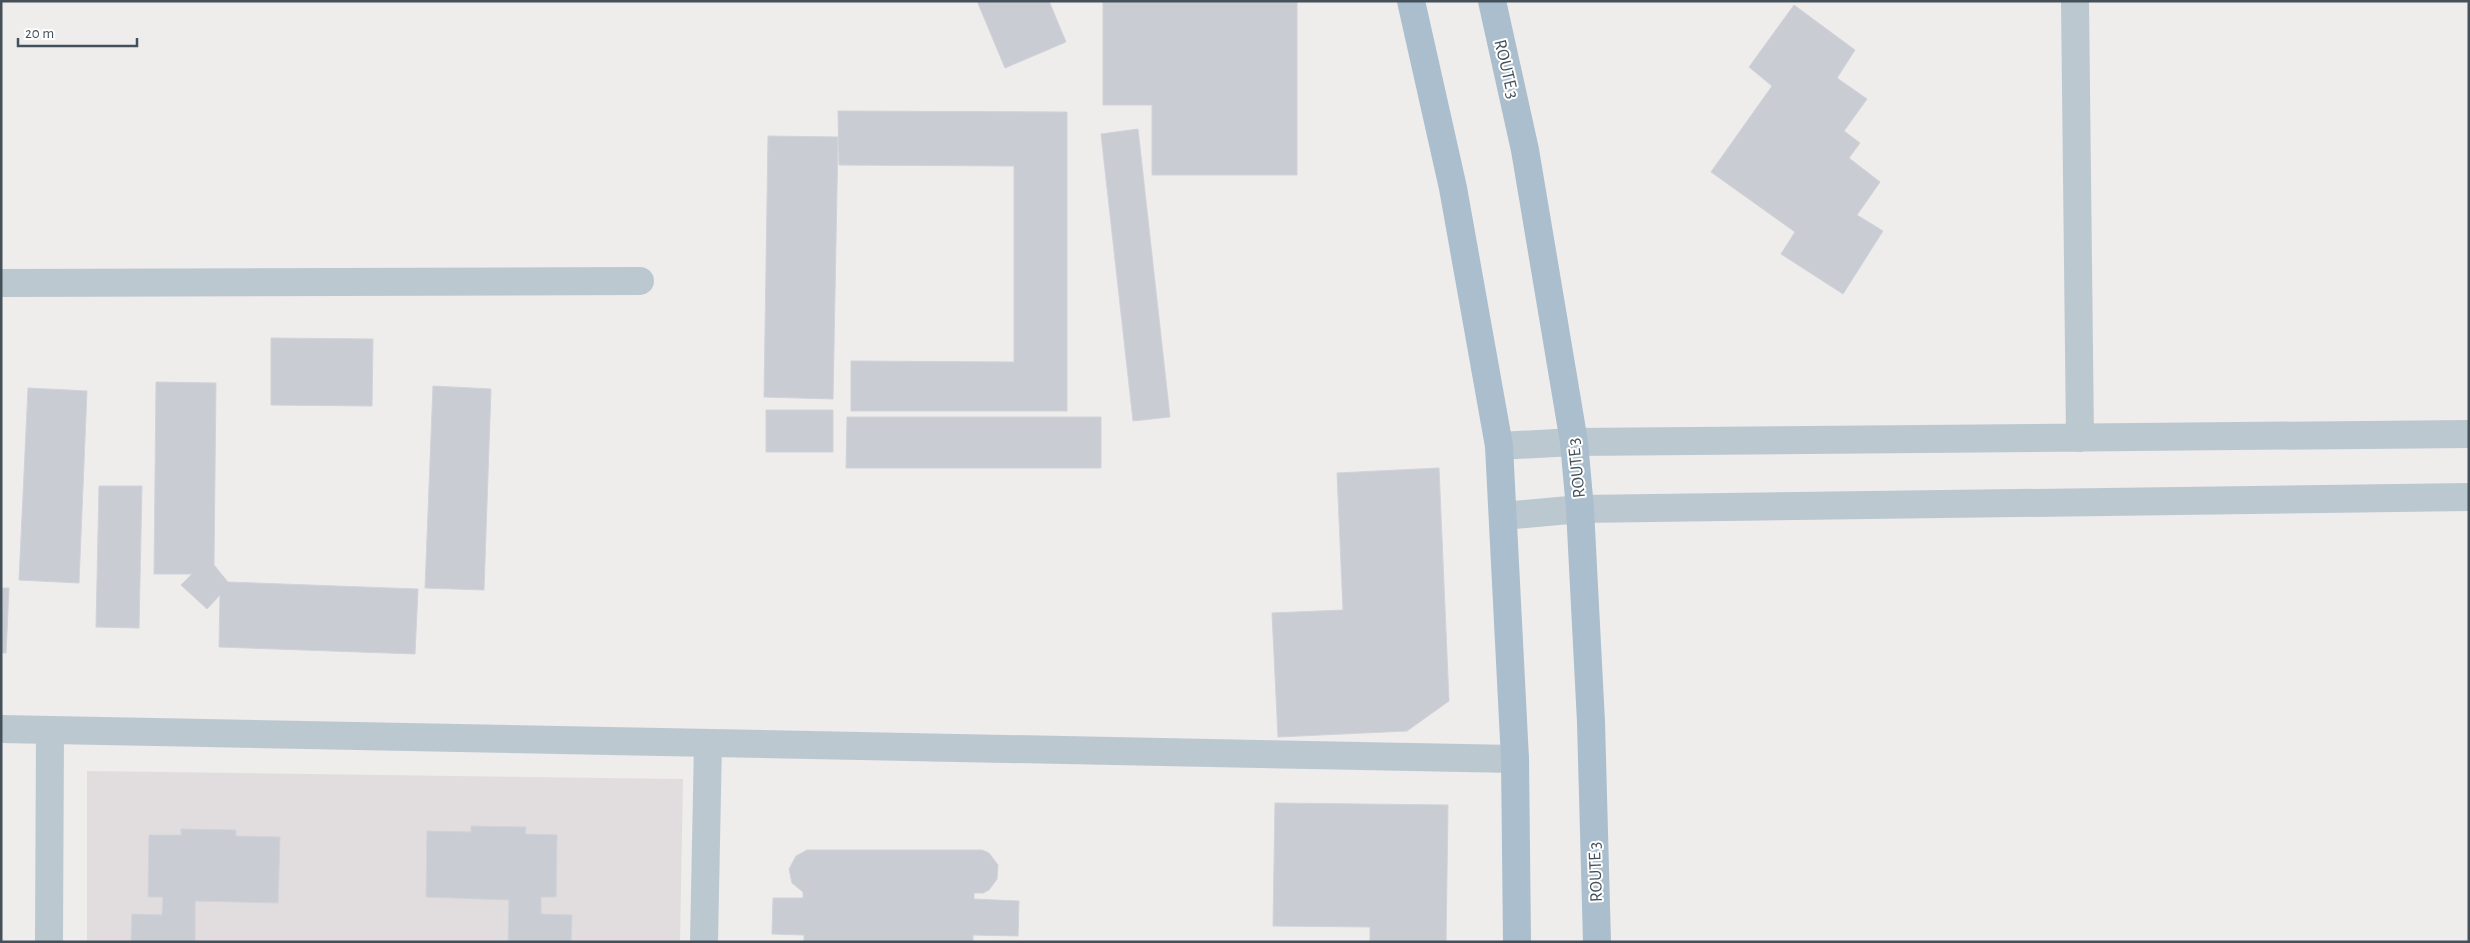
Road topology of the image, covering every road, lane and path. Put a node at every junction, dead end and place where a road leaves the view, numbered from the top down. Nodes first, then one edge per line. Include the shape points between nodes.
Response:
1 (1411, 1) edge
2 (1492, 1) edge
3 (2075, 1) edge
4 (640, 281) dead end
5 (1, 283) edge
6 (2469, 434) edge
7 (2080, 438) junction
8 (1574, 442) junction
9 (1499, 446) junction
10 (2469, 497) edge
11 (1580, 509) junction
12 (1503, 516) junction
13 (1, 729) edge
14 (50, 730) junction
15 (708, 742) junction
16 (1515, 759) junction
17 (49, 942) edge
18 (704, 942) edge
19 (1517, 942) edge
20 (1597, 942) edge

1 - 9 main road via 1453,188
2 - 8 main road, ROUTE 3 via 1525,150
3 - 7 street
4 - 5 street
6 - 7 street
7 - 8 street
8 - 9 street
8 - 11 main road, ROUTE 3
9 - 12 main road
10 - 11 street
11 - 12 street
11 - 20 main road, ROUTE 3 via 1591,722
12 - 16 main road
13 - 14 street
14 - 15 street
14 - 17 street
15 - 16 street
15 - 18 street
16 - 19 main road

